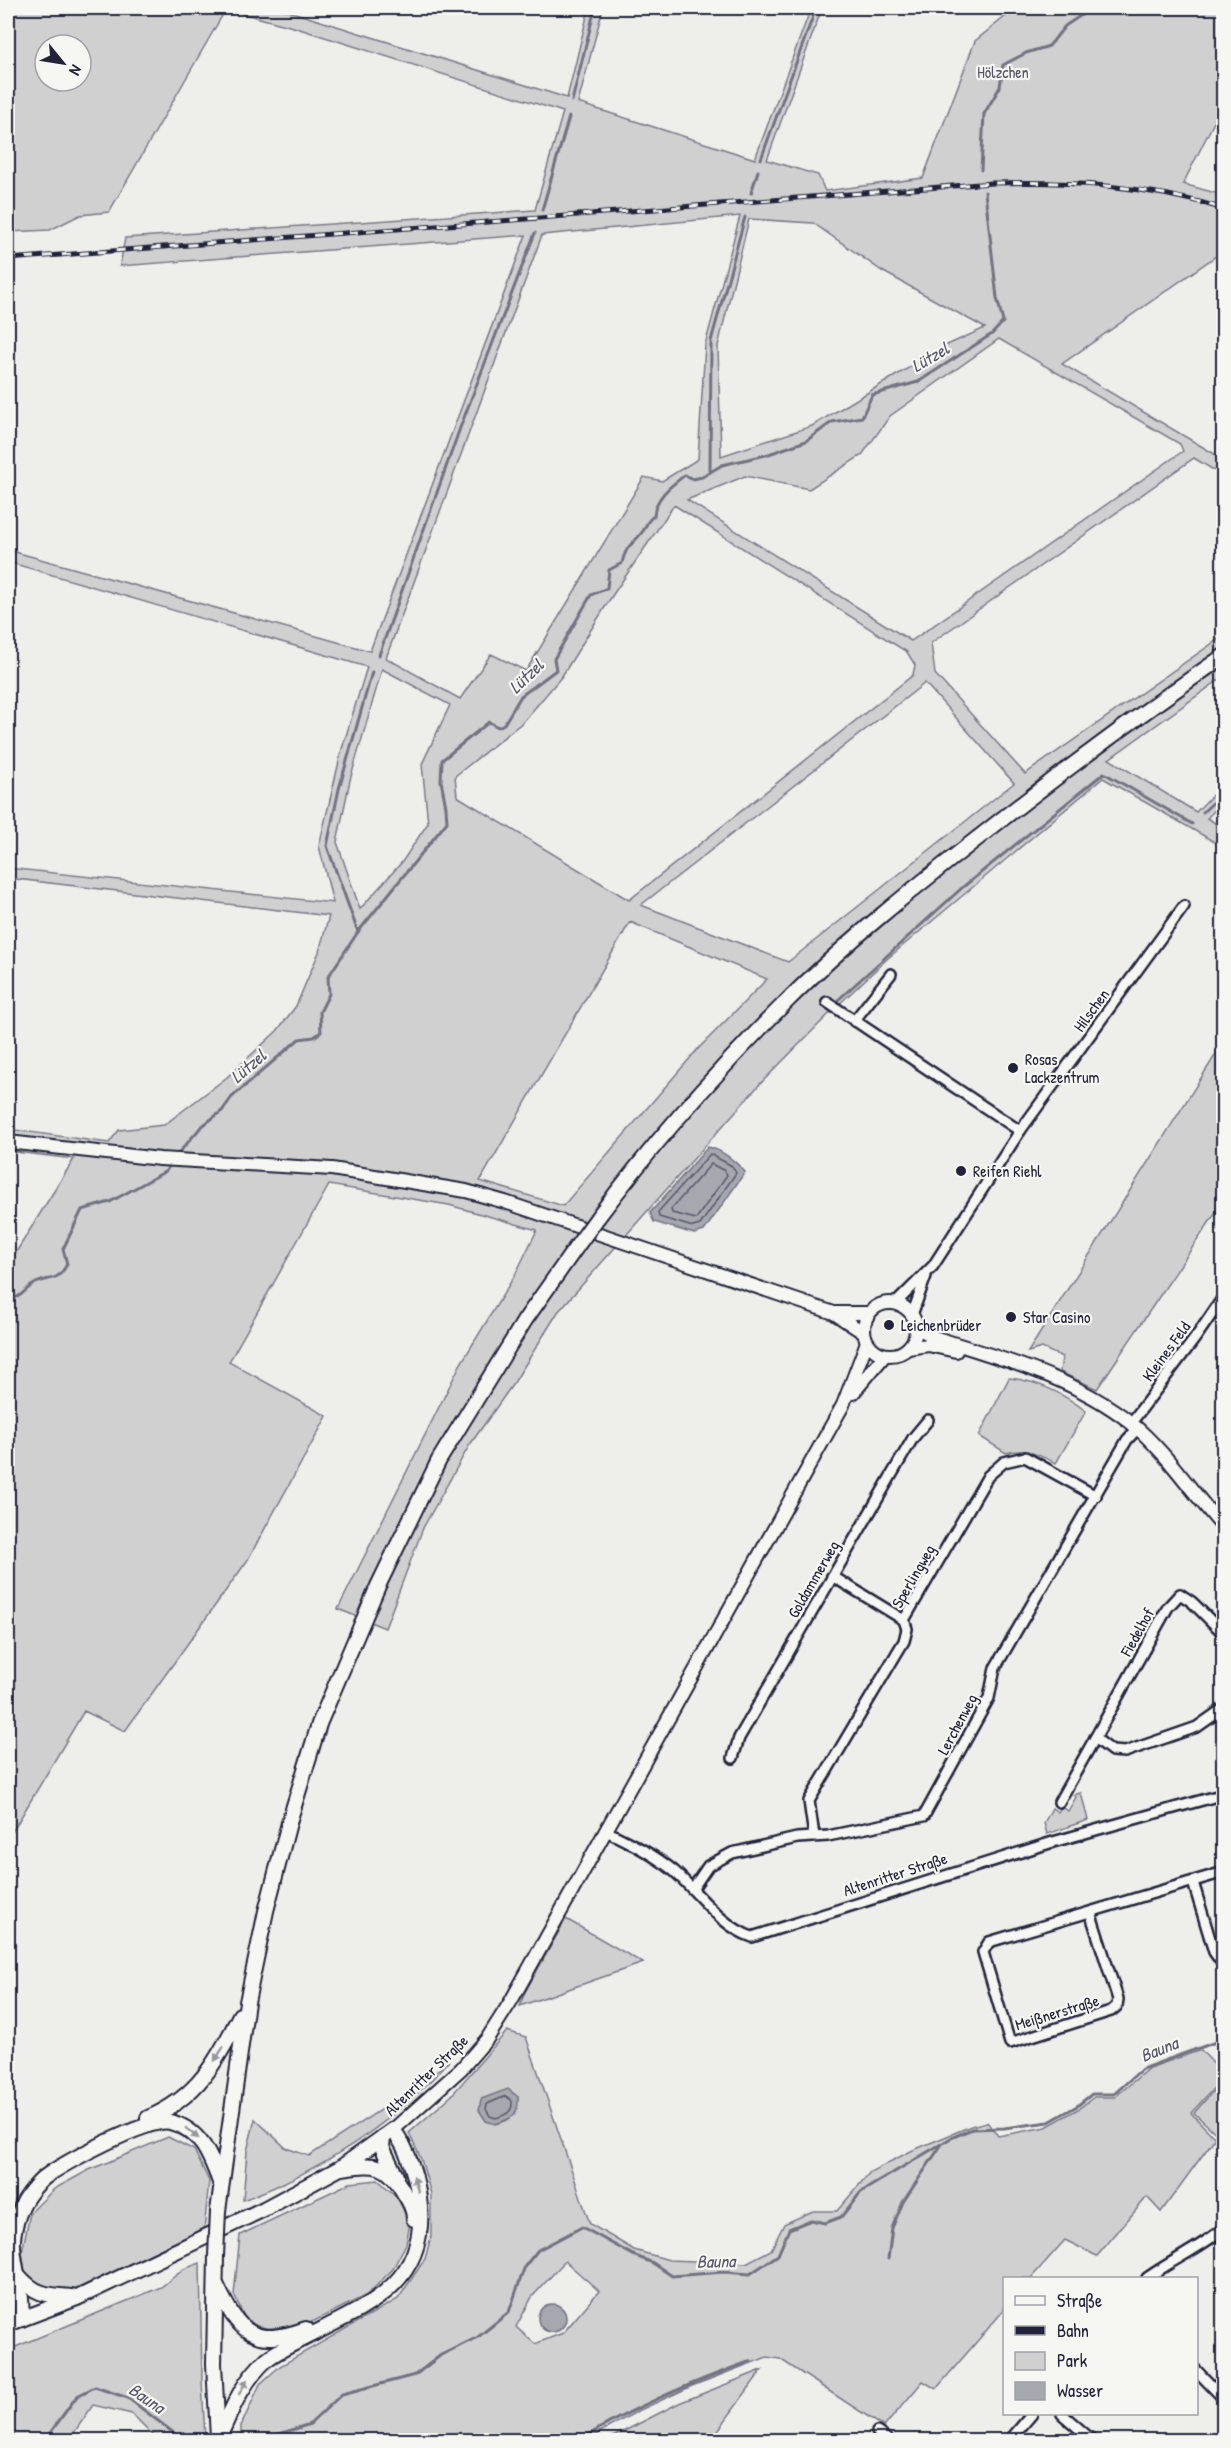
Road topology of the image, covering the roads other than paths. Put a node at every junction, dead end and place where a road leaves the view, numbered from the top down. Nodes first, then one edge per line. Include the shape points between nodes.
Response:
1 (1224, 656) edge
2 (1184, 906) dead end
3 (891, 974) dead end
4 (826, 1002) dead end
5 (854, 1021) junction
6 (1020, 1131) junction
7 (8, 1142) edge
8 (927, 1273) junction
9 (1224, 1296) edge
10 (896, 1303) junction
11 (834, 1313) junction
12 (869, 1313) junction
13 (914, 1321) junction
14 (866, 1338) junction
15 (908, 1348) junction
16 (885, 1355) junction
17 (1024, 1367) junction
18 (843, 1406) junction
19 (928, 1420) dead end
20 (1134, 1426) junction
21 (1096, 1496) junction
22 (1224, 1528) edge
23 (832, 1576) junction
24 (904, 1620) junction
25 (1224, 1634) edge
26 (1224, 1708) edge
27 (1095, 1738) junction
28 (733, 1758) dead end
29 (1224, 1794) edge
30 (1059, 1802) dead end
31 (606, 1831) junction
32 (814, 1836) junction
33 (1224, 1872) edge
34 (1193, 1882) junction
35 (693, 1888) junction
36 (1090, 1912) junction
37 (1224, 1966) edge
38 (247, 2002) junction
39 (388, 2133) junction
40 (340, 2169) junction
41 (396, 2176) junction
42 (221, 2183) junction
43 (8, 2228) edge
44 (1224, 2229) edge
45 (15, 2272) junction
46 (1149, 2277) edge
47 (217, 2286) junction
48 (77, 2298) junction
49 (22, 2319) junction
50 (8, 2324) edge
51 (1198, 2371) edge
52 (1224, 2399) edge
53 (1031, 2415) edge
54 (1063, 2415) edge
55 (876, 2432) dead end
56 (218, 2440) edge
57 (888, 2440) edge
58 (1010, 2440) edge
59 (1092, 2440) edge

1 - 38 main road, bridge via 1032,796 866,928 787,1001 720,1071 598,1217 525,1320 439,1460 378,1586 319,1724 266,1911
2 - 6 street, Hilschen
3 - 5 street
4 - 5 street
5 - 6 street
6 - 8 street, Hilschen
7 - 11 street via 160,1159 332,1169 466,1191
8 - 10 street, Hilschen
8 - 13 street, Hilschen
9 - 20 street, Kleines Feld
10 - 12 street via 881,1304
10 - 13 street
11 - 12 street
11 - 14 street
12 - 14 street
13 - 15 street via 913,1342
13 - 17 street via 934,1337
14 - 16 street via 872,1348
14 - 18 street
15 - 16 street
15 - 17 street via 928,1345
16 - 18 street
17 - 20 street via 1094,1397
18 - 31 street, Altenritter Straße
19 - 23 street, Goldammerweg via 913,1438
20 - 21 street, Lerchenweg
20 - 22 street
21 - 24 street, Sperlingweg via 1025,1456 1004,1462 988,1476
21 - 32 street, Lerchenweg via 995,1668 989,1698 924,1816
23 - 24 street
23 - 28 street, Goldammerweg via 739,1738
24 - 32 street, Sperlingweg via 904,1641 809,1801
25 - 27 street, Fiedelhof via 1180,1594 1168,1607
26 - 27 street via 1197,1726 1125,1752 1112,1752
27 - 30 street, Fiedelhof
29 - 35 street, Altenritter Straße via 1053,1842 758,1936 734,1929
31 - 35 street, Altenritter Straße via 649,1852
31 - 39 street, Altenritter Straße via 487,2039 461,2069
32 - 35 street, Lerchenweg via 732,1853 708,1866
33 - 34 street, Meißnerstraße
34 - 36 street, Meißnerstraße
34 - 37 street via 1214,1952
36 - 36 street, Meißnerstraße via 989,1942 983,1952 1010,2043 1117,2006
38 - 42 main road
38 -> 43 main road via 222,2051 194,2089 165,2111 63,2158 38,2176 20,2197
39 - 40 main road
39 - 41 main road via 382,2146
56 -> 39 main road via 249,2376 270,2357 373,2303 396,2284 408,2266 421,2225 419,2194 398,2136
40 - 41 main road via 374,2165
40 - 48 main road
41 - 47 main road via 414,2211 414,2230 410,2251 398,2273 378,2293 306,2330 272,2339 240,2326
45 -> 42 main road via 14,2232 23,2205 44,2178 102,2145 148,2125 167,2121 186,2127 209,2152
42 - 47 main road, bridge
44 - 46 street
45 - 48 main road via 38,2293
45 - 49 main road
47 - 56 main road via 214,2364
48 - 49 main road
49 - 50 main road
51 - 52 street
53 - 58 street
54 - 59 street
55 - 57 street

